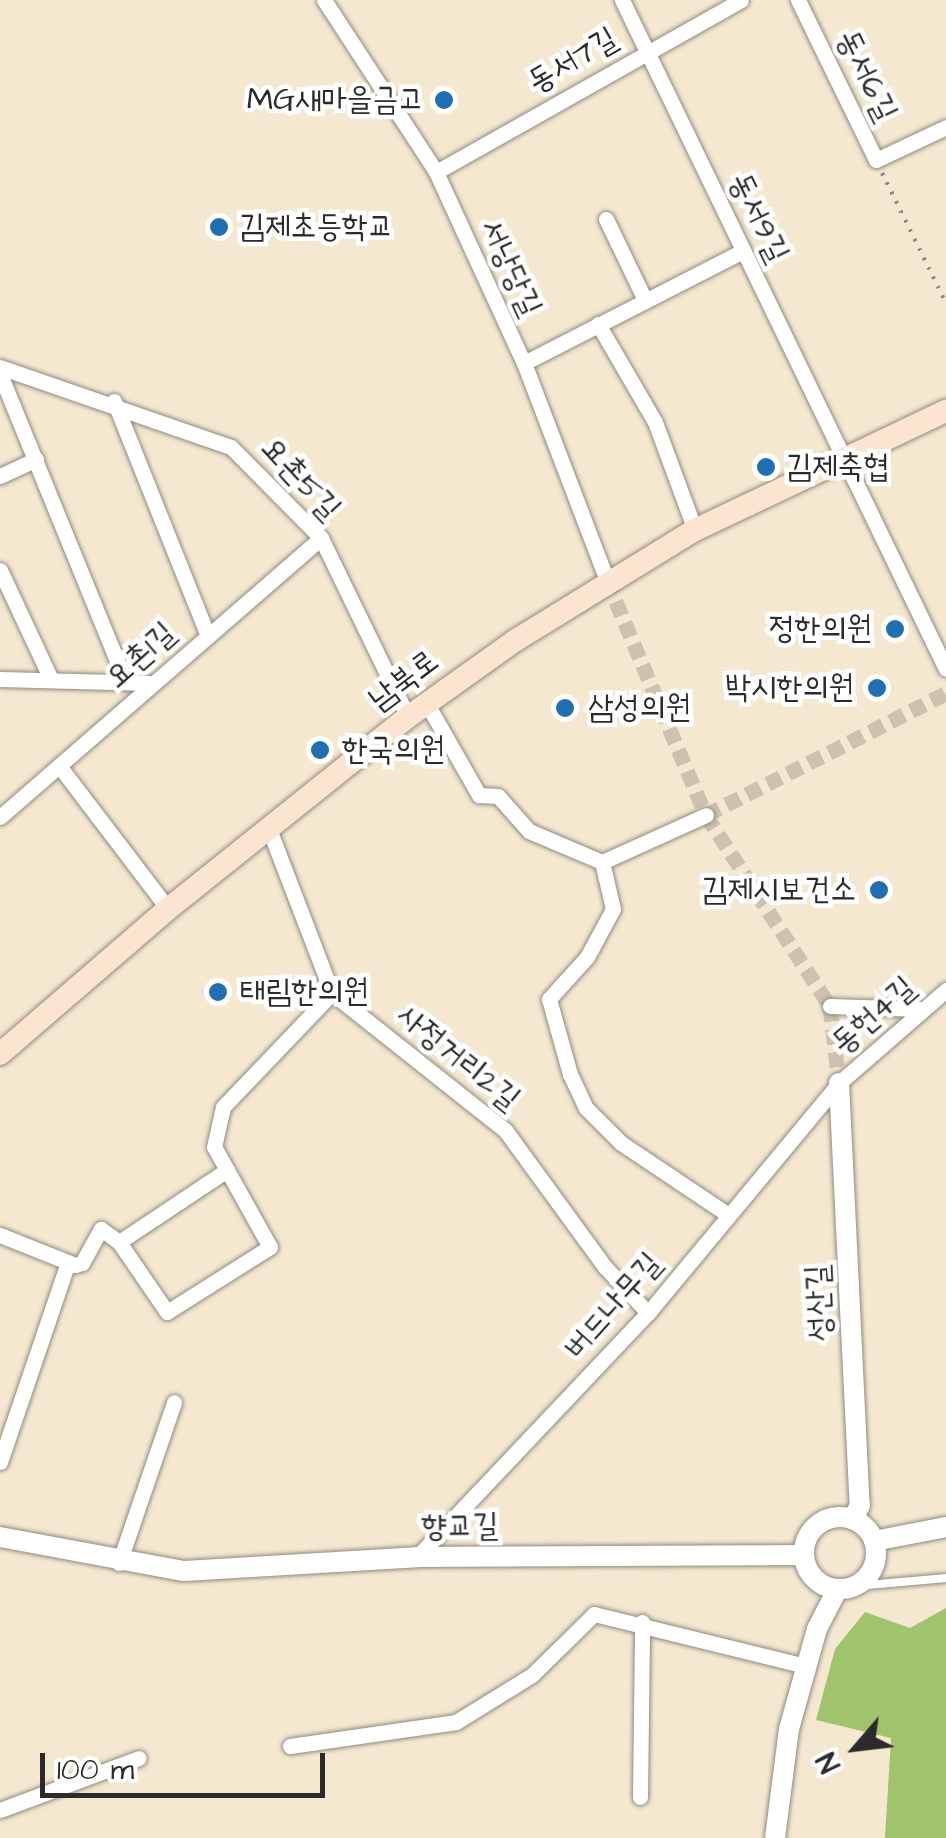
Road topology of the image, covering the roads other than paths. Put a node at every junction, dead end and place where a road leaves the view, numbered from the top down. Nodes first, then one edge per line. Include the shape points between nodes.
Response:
1 (324, 0) edge
2 (622, 0) edge
3 (741, 0) edge
4 (798, 0) edge
5 (645, 51) junction
6 (946, 127) edge
7 (436, 172) junction
8 (606, 220) dead end
9 (743, 251) junction
10 (645, 300) junction
11 (598, 324) junction
12 (524, 363) junction
13 (0, 370) edge
14 (114, 401) junction
15 (946, 411) edge
16 (36, 459) junction
17 (847, 460) junction
18 (0, 476) edge
19 (695, 530) junction
20 (320, 538) junction
21 (0, 570) edge
22 (607, 580) junction
23 (208, 634) junction
24 (946, 669) edge
25 (50, 677) junction
26 (124, 678) junction
27 (1, 680) edge
28 (150, 684) junction
29 (418, 710) junction
30 (60, 768) junction
31 (706, 815) tunnel mouth
32 (0, 817) edge
33 (269, 829) junction
34 (602, 862) junction
35 (168, 909) junction
36 (946, 990) edge
37 (332, 993) junction
38 (830, 1006) dead end
39 (921, 1009) junction
40 (4, 1044) edge
41 (840, 1083) junction
42 (227, 1170) junction
43 (727, 1214) junction
44 (0, 1235) edge
45 (120, 1242) junction
46 (68, 1262) junction
47 (648, 1313) junction
48 (174, 1402) dead end
49 (7, 1418) edge
50 (0, 1462) edge
51 (853, 1519) junction
52 (946, 1527) edge
53 (0, 1537) edge
54 (874, 1542) junction
55 (804, 1556) junction
56 (418, 1557) junction
57 (119, 1563) junction
58 (946, 1578) edge
59 (847, 1588) junction
60 (642, 1622) junction
61 (806, 1666) junction
62 (290, 1746) dead end
63 (139, 1758) dead end
64 (640, 1798) dead end
65 (0, 1810) edge
66 (775, 1838) edge

1 - 7 street, 서낭당길
2 - 5 street, 동서9길
3 - 5 street, 동서7길
4 - 6 street, 동서6길 via 876,160
5 - 7 street, 동서7길
5 - 9 street, 동서9길
7 - 12 street, 서낭당길
8 - 10 street
9 - 10 street
9 - 17 street, 동서9길
10 - 11 street
11 - 12 street
11 - 19 street via 655,422
12 - 22 street, 서낭당길
13 - 14 street, 요촌5길
13 - 16 street, 요촌5길
14 - 20 street, 요촌5길 via 231,447
14 - 23 street
15 - 17 main road, 남북로
16 - 18 street
16 - 26 street, 요촌5길
17 - 19 main road, 남북로
17 - 24 street
19 - 22 main road, 남북로
20 - 23 street, 요촌1길
20 - 29 street, 요촌5길
21 - 25 street
22 - 29 main road, 남북로
23 - 28 street, 요촌1길
25 - 26 street
25 - 27 street
26 - 28 street
28 - 30 street, 요촌1길
29 - 33 main road, 남북로
29 - 34 street, 요촌5길 via 479,795 498,796 529,831
30 - 32 street, 요촌1길
30 - 35 street
31 - 34 street
33 - 35 main road, 남북로
33 - 37 street
34 - 43 street via 613,909 587,957 549,1000 570,1074 586,1108 621,1143
35 - 40 main road, 남북로
36 - 39 street, 동헌4길
37 - 42 street via 223,1107 214,1147
37 - 47 street, 사정거리2길 via 506,1130 605,1267
38 - 39 street
39 - 41 street, 동헌4길
41 - 43 street, 버드나무길
41 - 51 street, 성산길 via 860,1505
42 - 45 street
42 - 45 street via 270,1247 167,1312
43 - 47 street, 버드나무길
44 - 46 street
45 - 46 street via 101,1229 82,1264
46 - 49 street
47 - 56 street, 버드나무길
48 - 57 street
49 - 50 street
51 - 54 street
51 - 55 street via 823,1521 808,1535
52 - 54 street
53 - 57 street, 향교길
54 - 59 street via 872,1572
55 - 56 street, 향교길
55 - 59 street via 818,1582
56 - 57 street, 향교길 via 184,1571
58 - 59 lane
59 - 61 street
60 - 61 street
60 - 62 street via 594,1614 532,1675 456,1722
60 - 64 street
61 - 66 street via 789,1728
63 - 65 street

